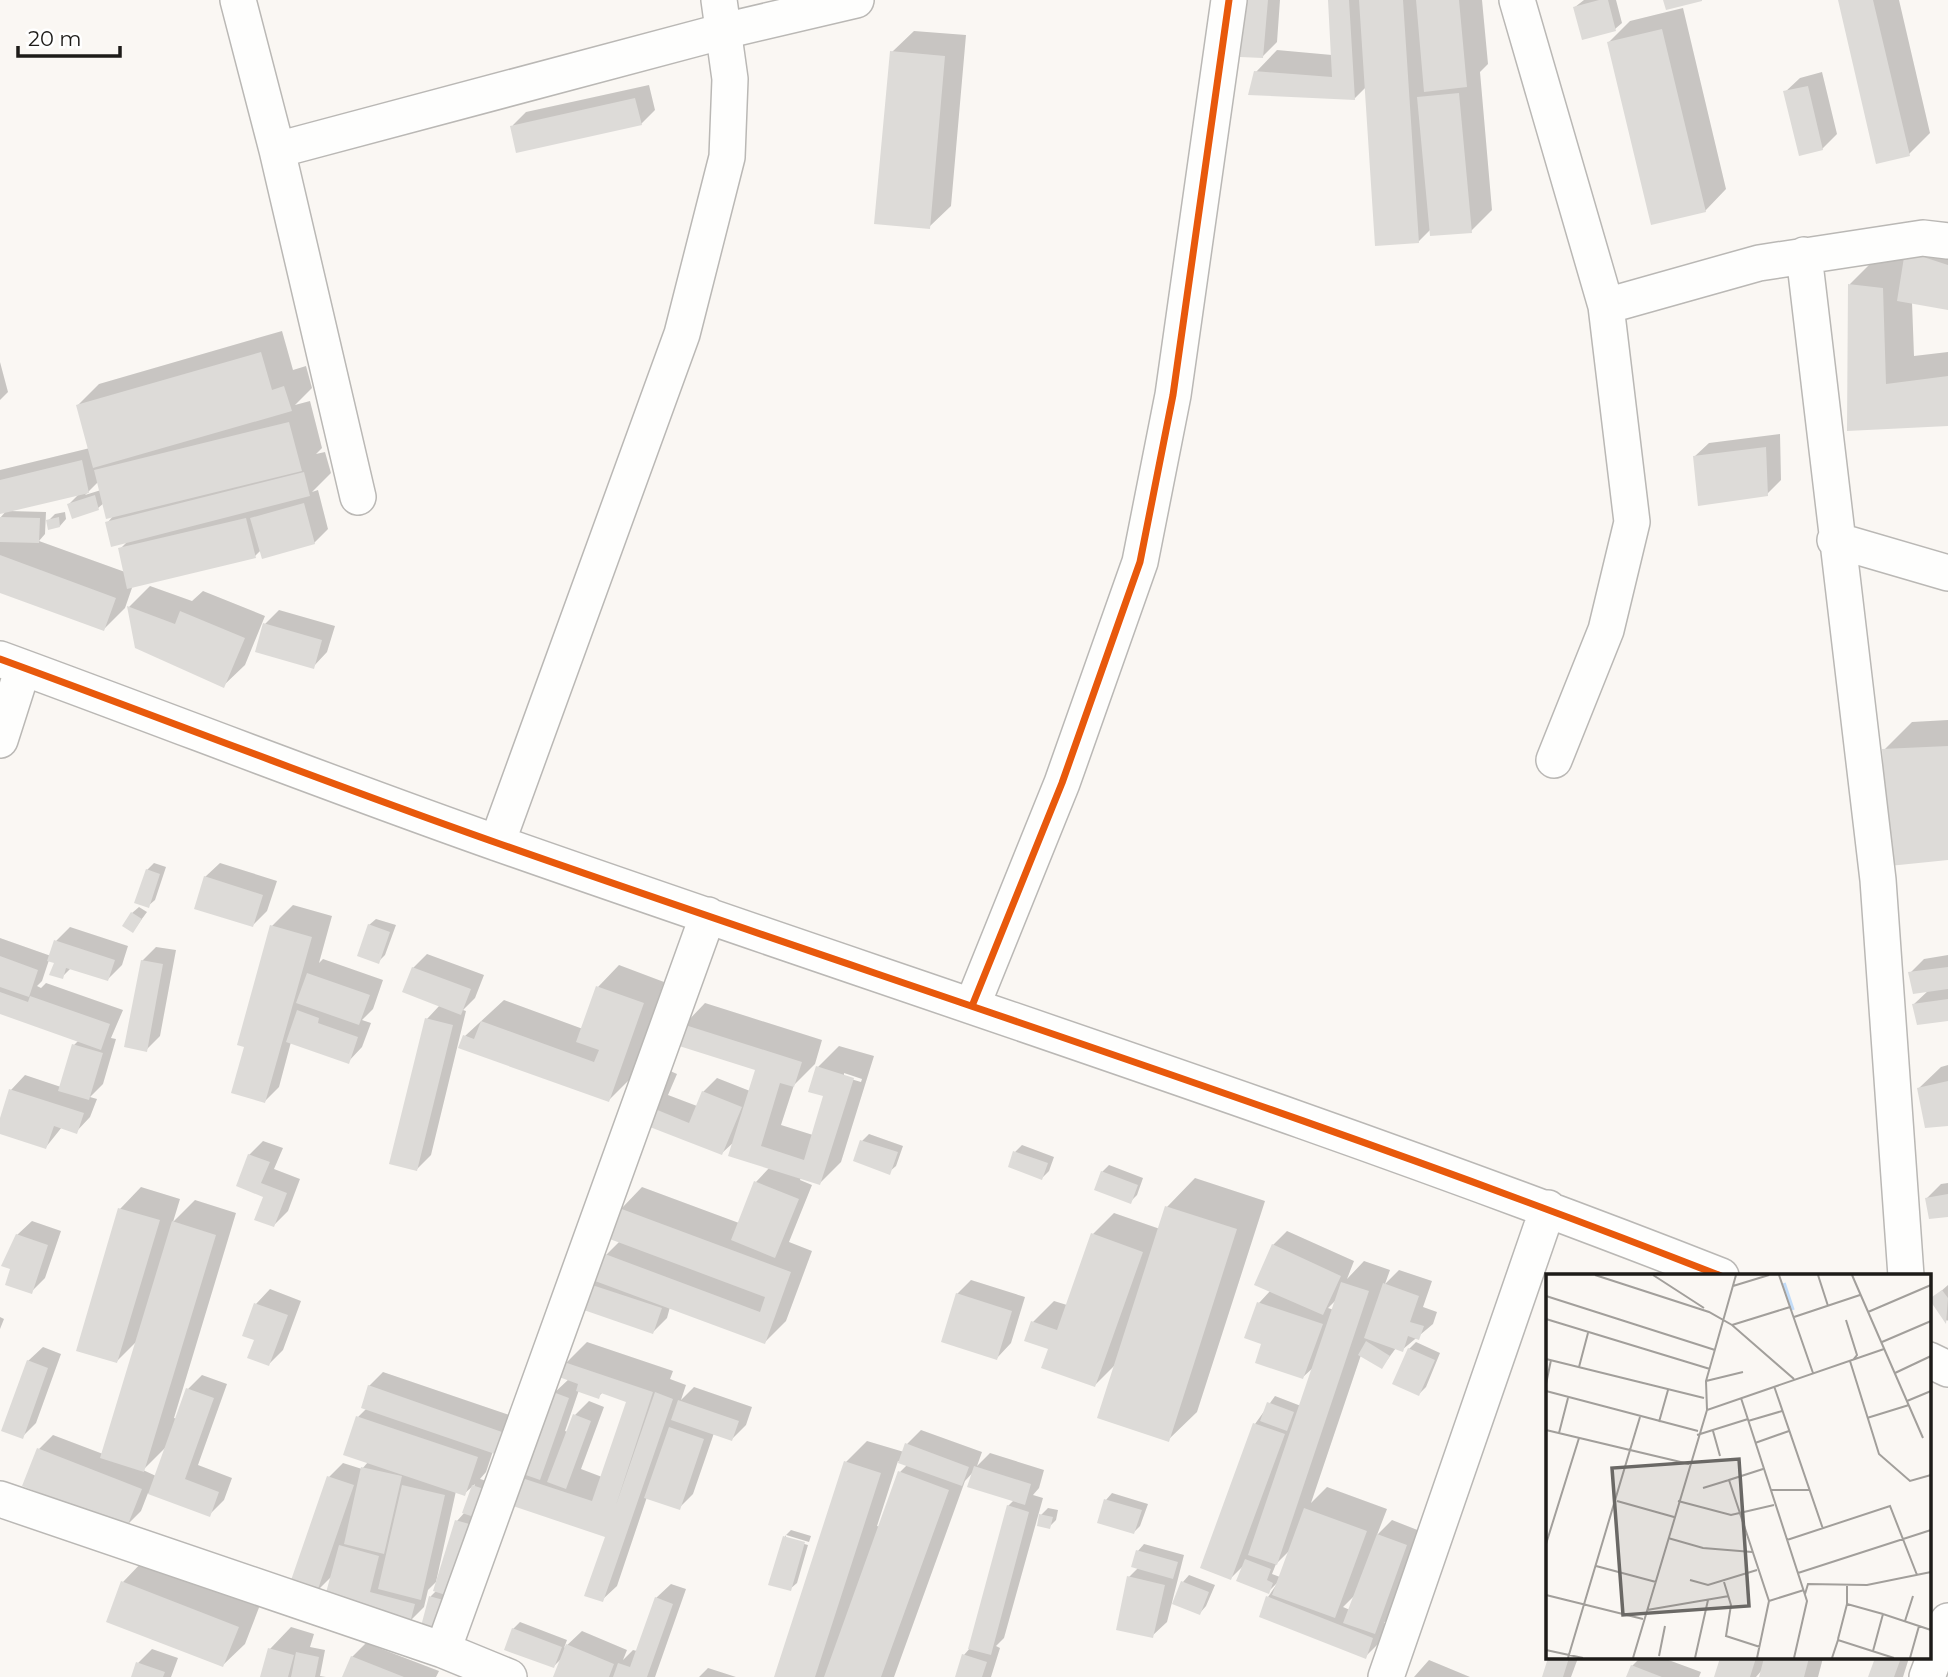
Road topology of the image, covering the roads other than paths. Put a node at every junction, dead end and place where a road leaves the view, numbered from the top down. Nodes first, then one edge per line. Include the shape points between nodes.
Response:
1 (238, 0) edge
2 (856, 0) edge
3 (1229, 0) edge
4 (1517, 0) edge
5 (722, 16) edge
6 (277, 150) junction
7 (1948, 241) edge
8 (1804, 256) junction
9 (1606, 306) junction
10 (358, 497) dead end
11 (1835, 540) junction
12 (1948, 573) edge
13 (11, 663) edge
14 (0, 740) edge
15 (1554, 760) dead end
16 (497, 843) junction
17 (708, 915) junction
18 (972, 1006) junction
19 (1548, 1208) junction
20 (1716, 1274) edge
21 (1906, 1274) edge
22 (1930, 1360) edge
23 (1948, 1369) edge
24 (0, 1499) edge
25 (1948, 1621) edge
26 (443, 1650) junction
27 (509, 1677) edge
28 (1386, 1677) edge
29 (1927, 1677) edge

1 - 6 street
2 - 5 street
3 - 18 street via 1173,395 1140,562 1062,783
4 - 9 street
5 - 6 street
5 - 16 street via 730,79 727,157 682,334
6 - 10 street
7 - 8 street via 1923,238
8 - 9 street via 1759,262
8 - 11 street
9 - 15 street via 1632,523 1606,630
11 - 12 street
11 - 21 street via 1878,880
13 - 14 street
13 - 16 street
16 - 17 street
17 - 18 street
17 - 26 street
18 - 19 street
19 - 20 street
19 - 28 street
22 - 23 street
24 - 26 street
25 - 29 street
26 - 27 street

